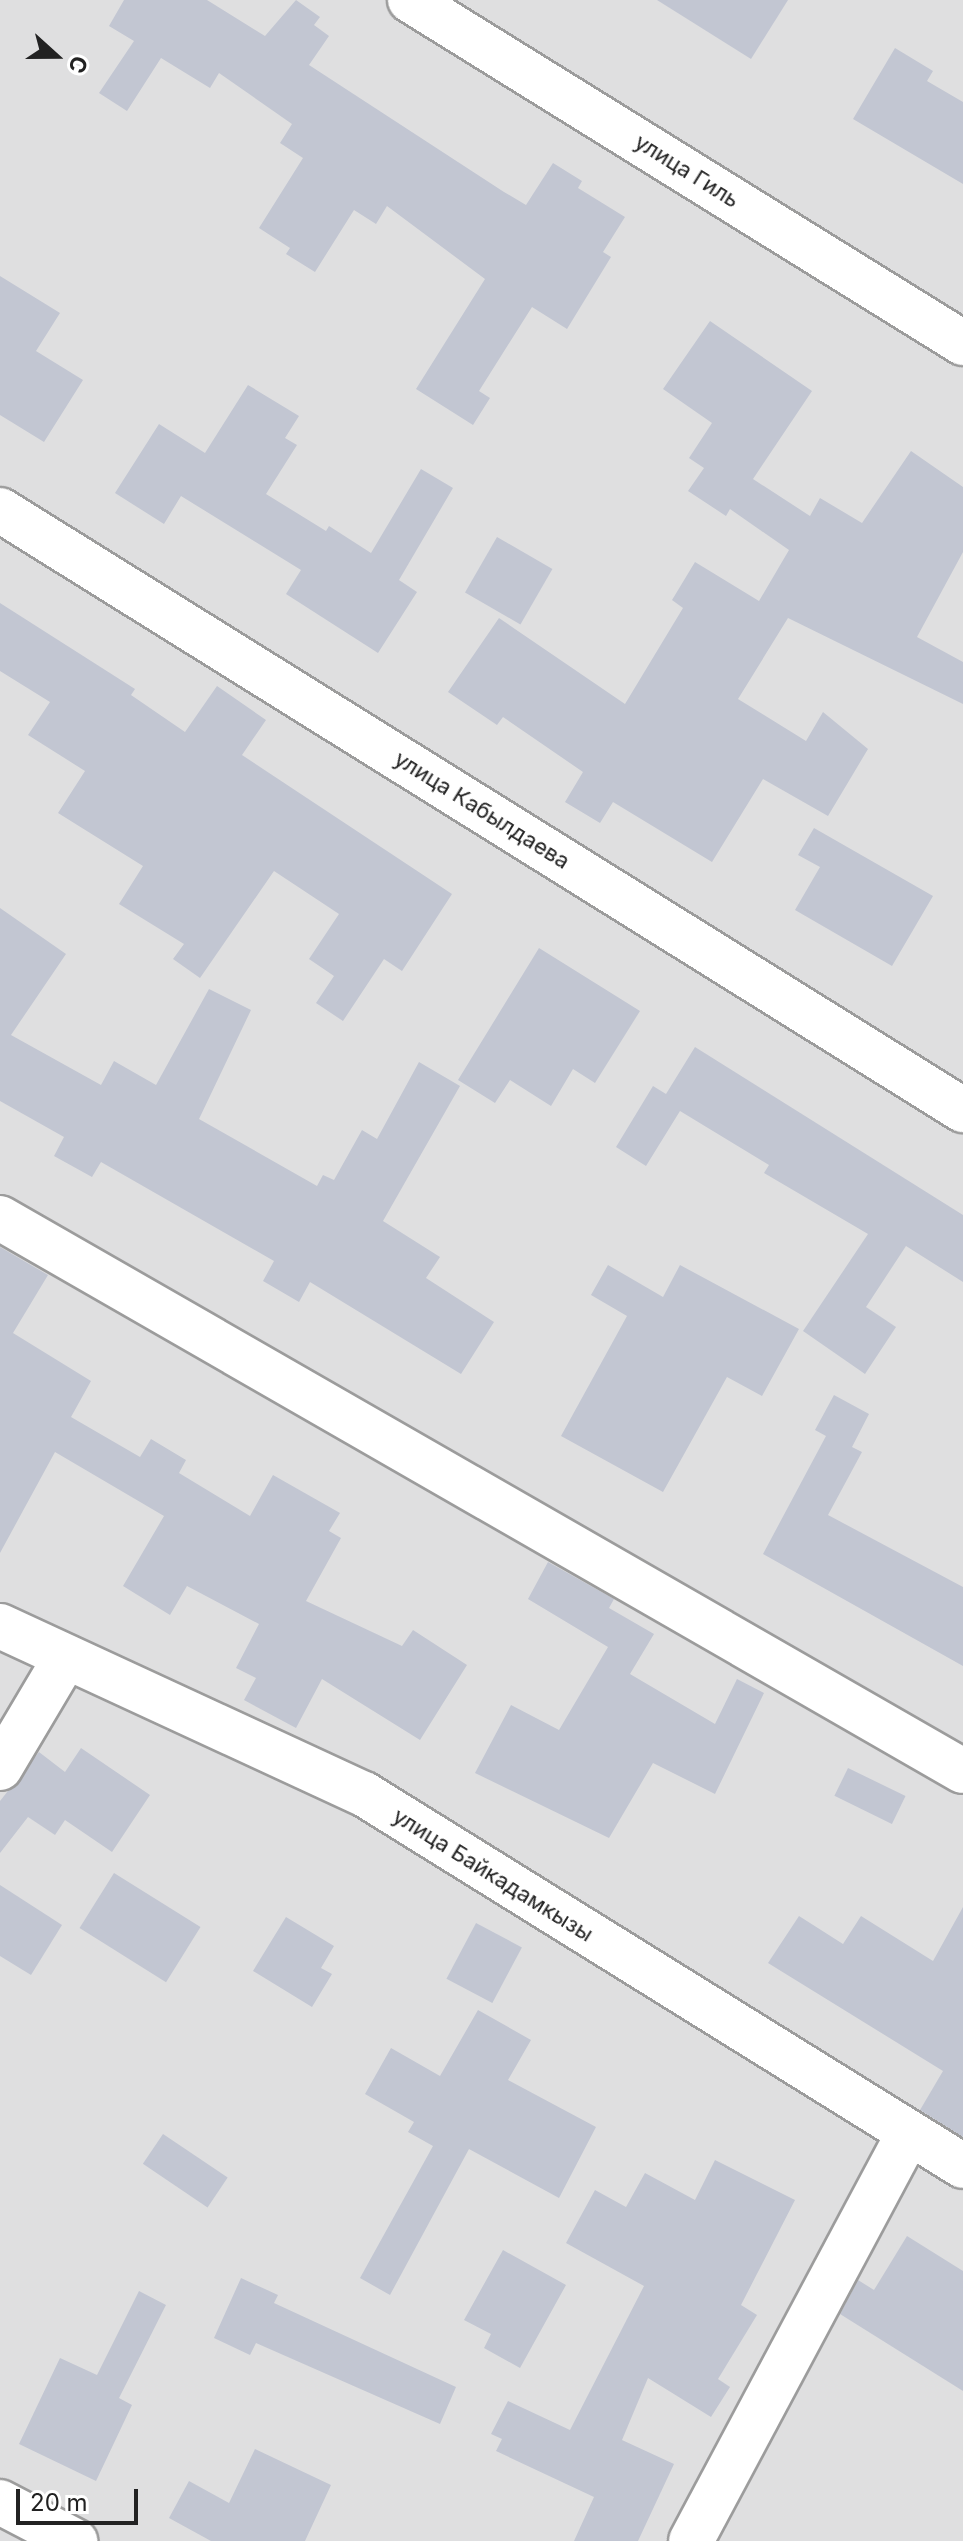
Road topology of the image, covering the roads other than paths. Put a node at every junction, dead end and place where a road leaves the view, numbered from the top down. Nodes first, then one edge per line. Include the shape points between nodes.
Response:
1 (410, 0) edge
2 (963, 343) edge
3 (0, 510) edge
4 (963, 1110) edge
5 (0, 1218) edge
6 (0, 1626) edge
7 (66, 1657) junction
8 (0, 1768) edge
9 (963, 1771) edge
10 (907, 2136) junction
11 (963, 2166) edge
12 (0, 2502) edge
13 (75, 2541) edge
14 (691, 2541) edge

1 - 2 street, улица Гиль
3 - 4 street, улица Кабылдаева
5 - 9 street
6 - 7 street, улица Байкадамкызы
7 - 8 street
7 - 10 street, улица Байкадамкызы via 364,1794
10 - 11 street, улица Байкадамкызы
10 - 14 street
12 - 13 street

